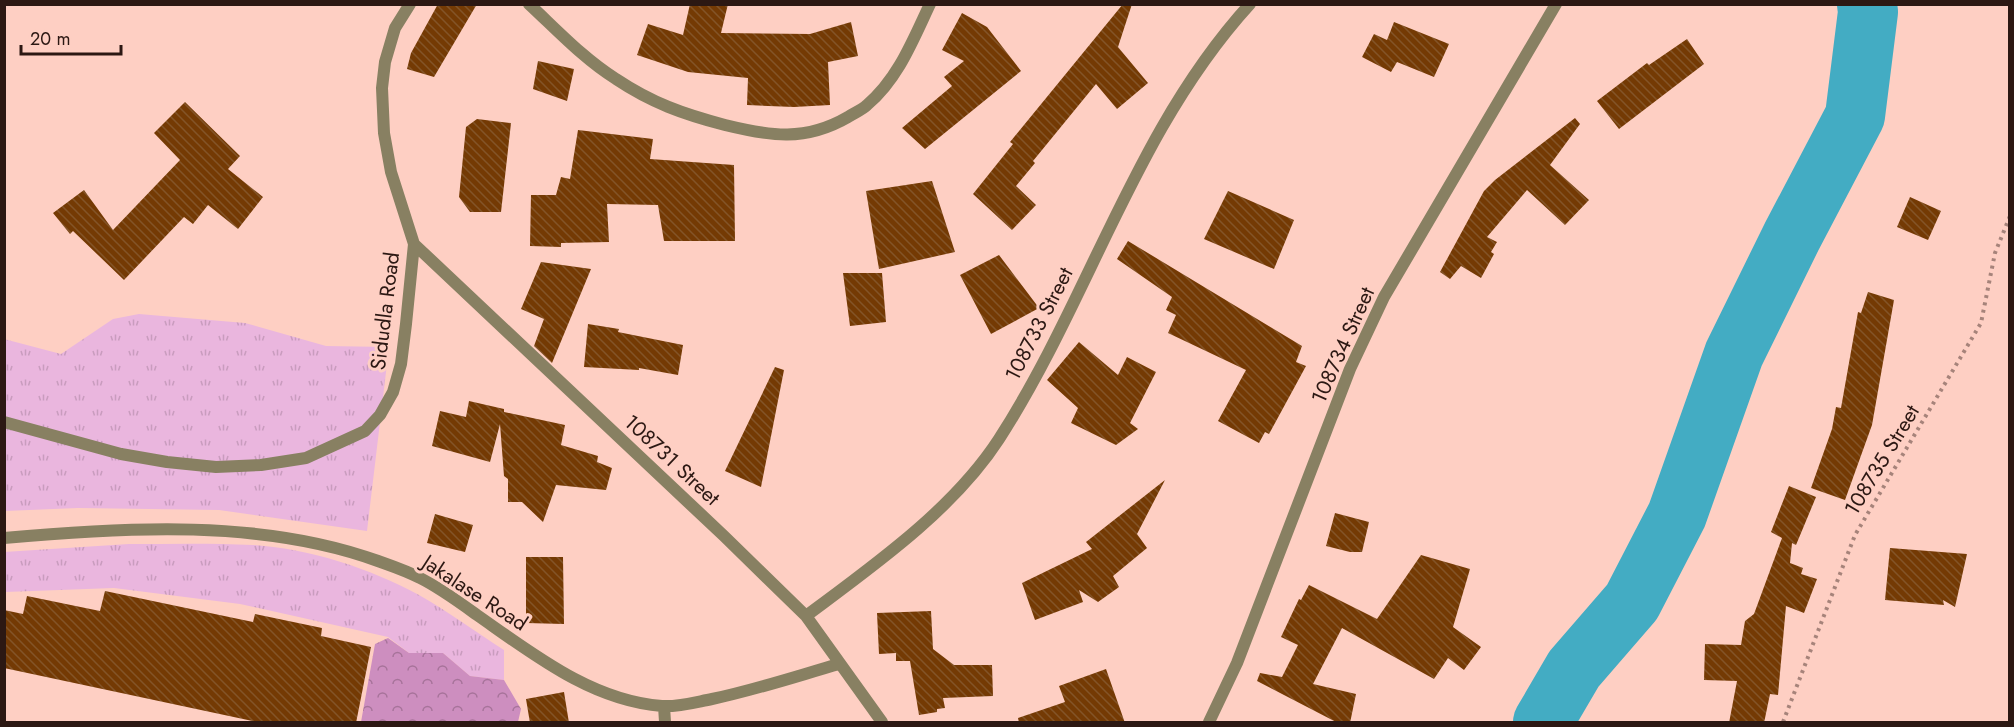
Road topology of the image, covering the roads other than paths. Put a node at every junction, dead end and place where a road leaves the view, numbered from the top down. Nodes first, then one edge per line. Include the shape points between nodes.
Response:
1 (410, 4) edge
2 (529, 4) edge
3 (930, 4) edge
4 (1250, 4) edge
5 (1556, 4) edge
6 (414, 244) junction
7 (4, 422) edge
8 (4, 538) edge
9 (806, 616) junction
10 (839, 664) junction
11 (664, 706) junction
12 (665, 723) edge
13 (882, 723) edge
14 (1209, 723) edge

1 - 6 street, Sidudla Road via 396,28 382,88 391,172
2 - 3 street via 614,78 662,106 782,136 807,134 834,125 867,105 895,74
4 - 9 street, 108733 Street via 1204,61 1149,149 1059,332 999,440 952,498 874,565
5 - 14 street, 108734 Street via 1384,297 1350,369 1238,663
6 - 7 street, Sidudla Road via 401,364 393,392 365,431 333,447 306,458 216,467 121,454
6 - 9 street, 108731 Street
8 - 11 street, Jakalase Road via 81,531 209,530 325,544 421,578 539,659 581,682 618,698
9 - 10 street, 108731 Street
10 - 11 street, Jakalase Road via 732,694
10 - 13 street, 108731 Street
11 - 12 street

